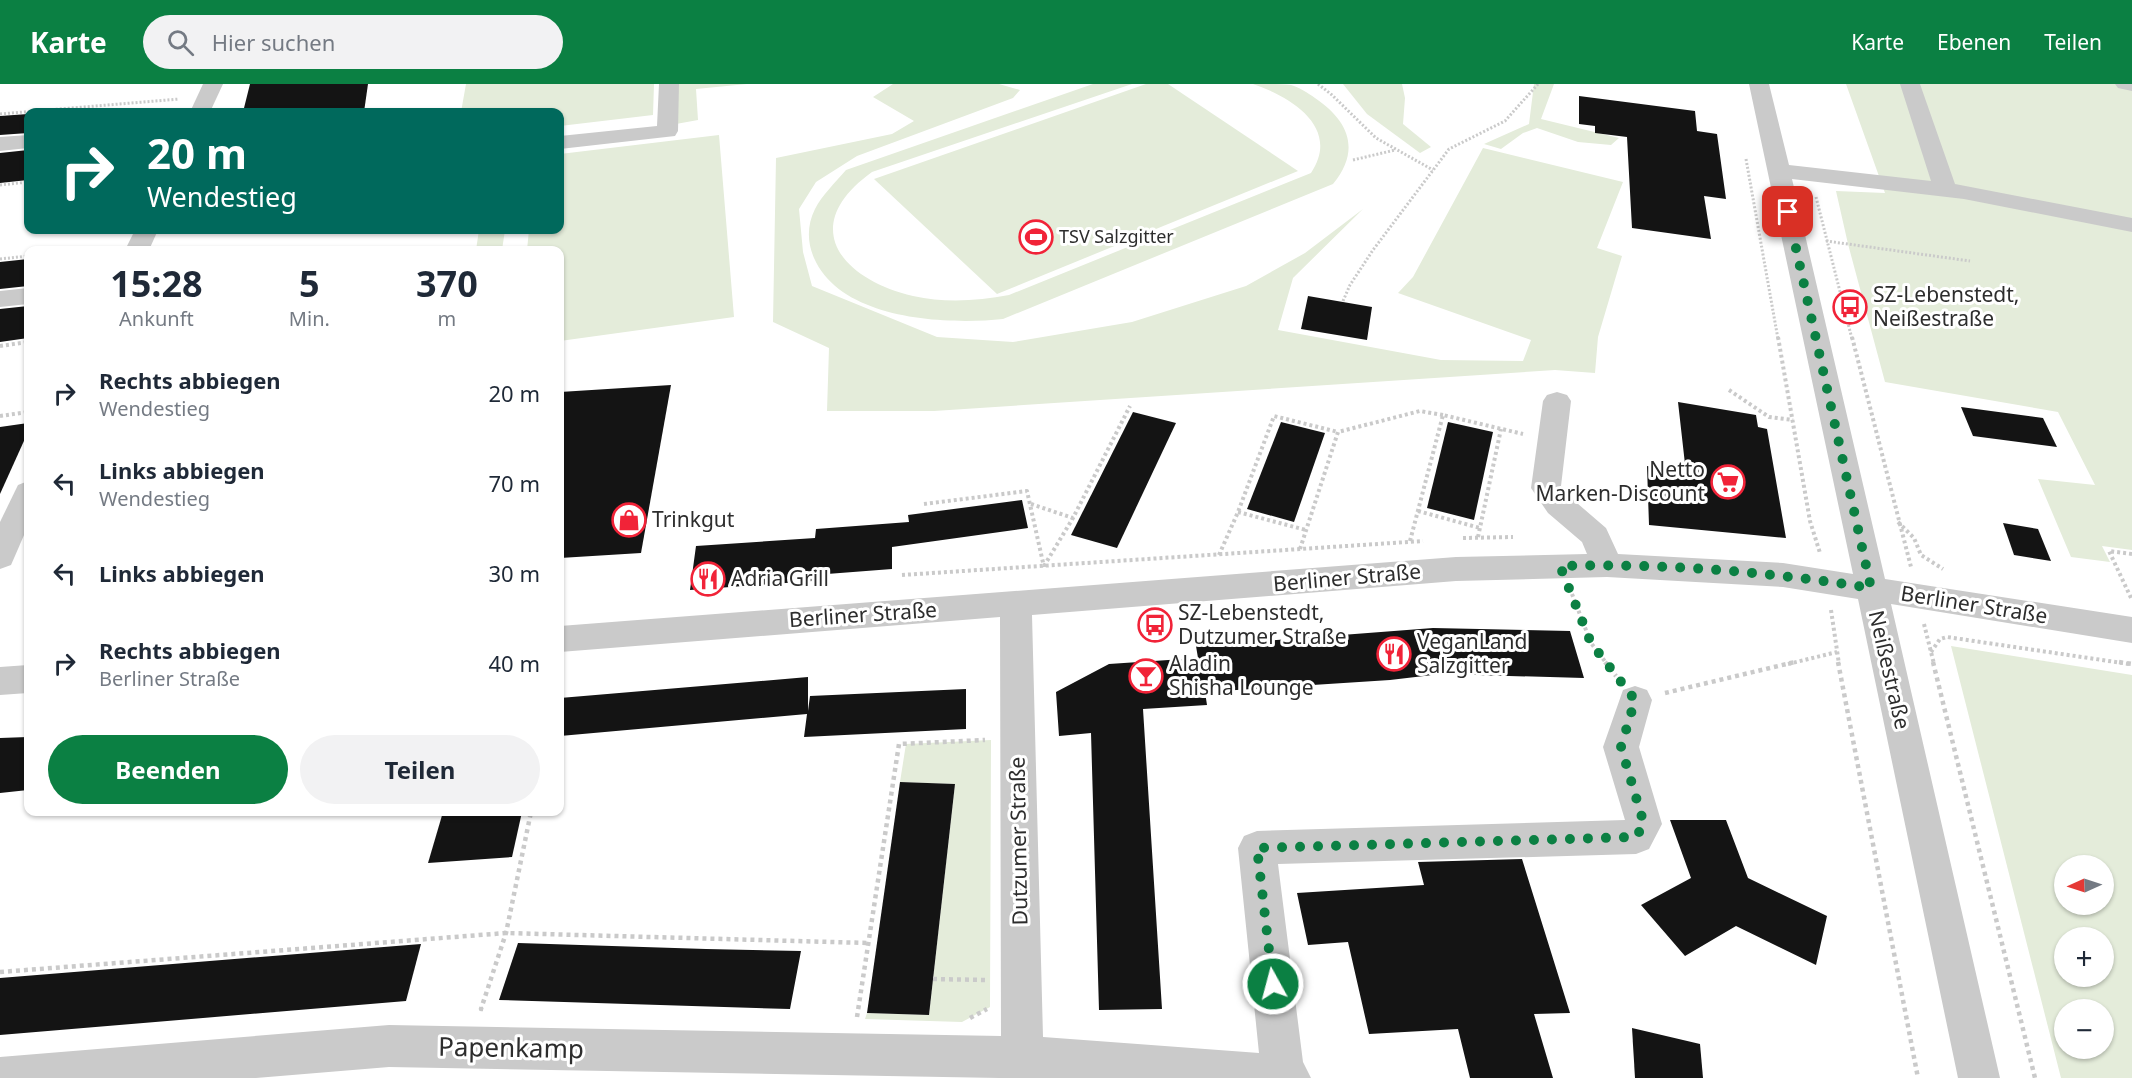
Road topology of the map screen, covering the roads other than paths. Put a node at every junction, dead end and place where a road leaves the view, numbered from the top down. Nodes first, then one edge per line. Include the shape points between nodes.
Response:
1 (213, 84) edge
2 (669, 84) edge
3 (1910, 84) edge
4 (2125, 84) edge
5 (1754, 85) edge
6 (2132, 85) edge
7 (202, 108) edge
8 (24, 142) edge
9 (564, 143) edge
10 (0, 144) edge
11 (1779, 171) junction
12 (1945, 189) junction
13 (2132, 225) edge
14 (24, 296) edge
15 (0, 299) edge
16 (1557, 401) dead end
17 (24, 501) edge
18 (0, 557) edge
19 (1607, 565) junction
20 (1871, 588) junction
21 (1016, 604) junction
22 (2132, 630) edge
23 (564, 639) edge
24 (24, 679) edge
25 (0, 681) edge
26 (1635, 700) road end
27 (1021, 1067) edge
28 (1286, 1077) edge
29 (0, 1078) edge
30 (1979, 1078) edge

1 - 7 street
2 - 9 street via 667,131
3 - 12 street
4 - 6 street
5 - 11 street, Neißestraße
8 - 10 street
11 - 12 street
11 - 20 street, Neißestraße
12 - 13 street
14 - 15 street
16 - 19 street via 1546,488 1559,505 1595,536
17 - 18 street
19 - 20 street, Berliner Straße via 1783,575
19 - 21 street, Berliner Straße via 1456,569
20 - 22 street, Berliner Straße
20 - 30 street, Neißestraße
21 - 23 street, Berliner Straße
21 - 27 street, Dutzumer Straße
24 - 25 street
26 - 28 street via 1621,747 1644,824 1636,837 1257,848
27 - 28 street, Papenkamp
27 - 29 street, Papenkamp via 389,1046

